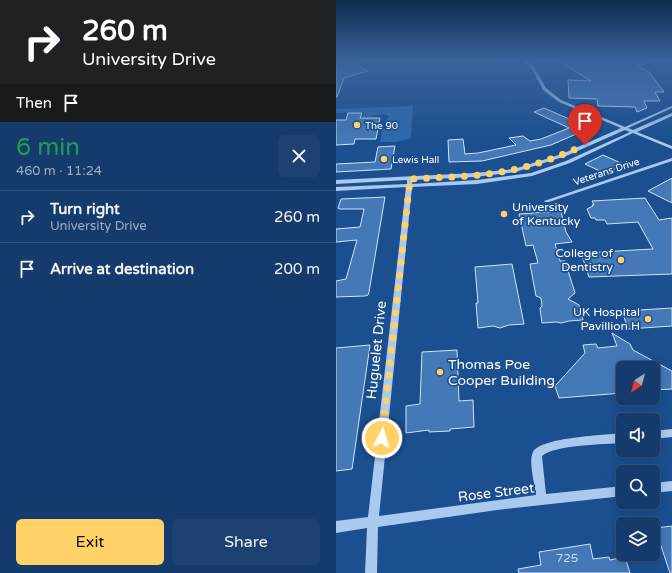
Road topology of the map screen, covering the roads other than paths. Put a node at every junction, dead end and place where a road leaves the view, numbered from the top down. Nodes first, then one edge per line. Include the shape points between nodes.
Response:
1 (543, 87) edge
2 (670, 108) edge
3 (672, 114) edge
4 (624, 128) junction
5 (634, 132) junction
6 (672, 148) edge
7 (672, 159) edge
8 (336, 182) edge
9 (409, 182) junction
10 (336, 189) edge
11 (547, 201) dead end
12 (672, 433) edge
13 (660, 434) edge
14 (616, 439) edge
15 (672, 486) edge
16 (660, 487) edge
17 (616, 492) edge
18 (542, 500) junction
19 (374, 522) junction
20 (336, 527) edge
21 (371, 573) edge

1 - 4 street via 550,95 573,107
2 - 4 street
3 - 5 street
4 - 5 street
4 - 9 street via 553,159 515,170
5 - 6 street
5 - 9 street via 568,162 532,174 493,181
7 - 11 street, Veterans Drive
8 - 9 street
9 - 10 street
9 - 19 street, Huguelet Drive
12 - 13 street
14 - 18 street via 545,447 539,451 536,458
15 - 16 street
17 - 18 street, Rose Street
18 - 19 street, Rose Street
19 - 20 street, Rose Street
19 - 21 street, Huguelet Drive

